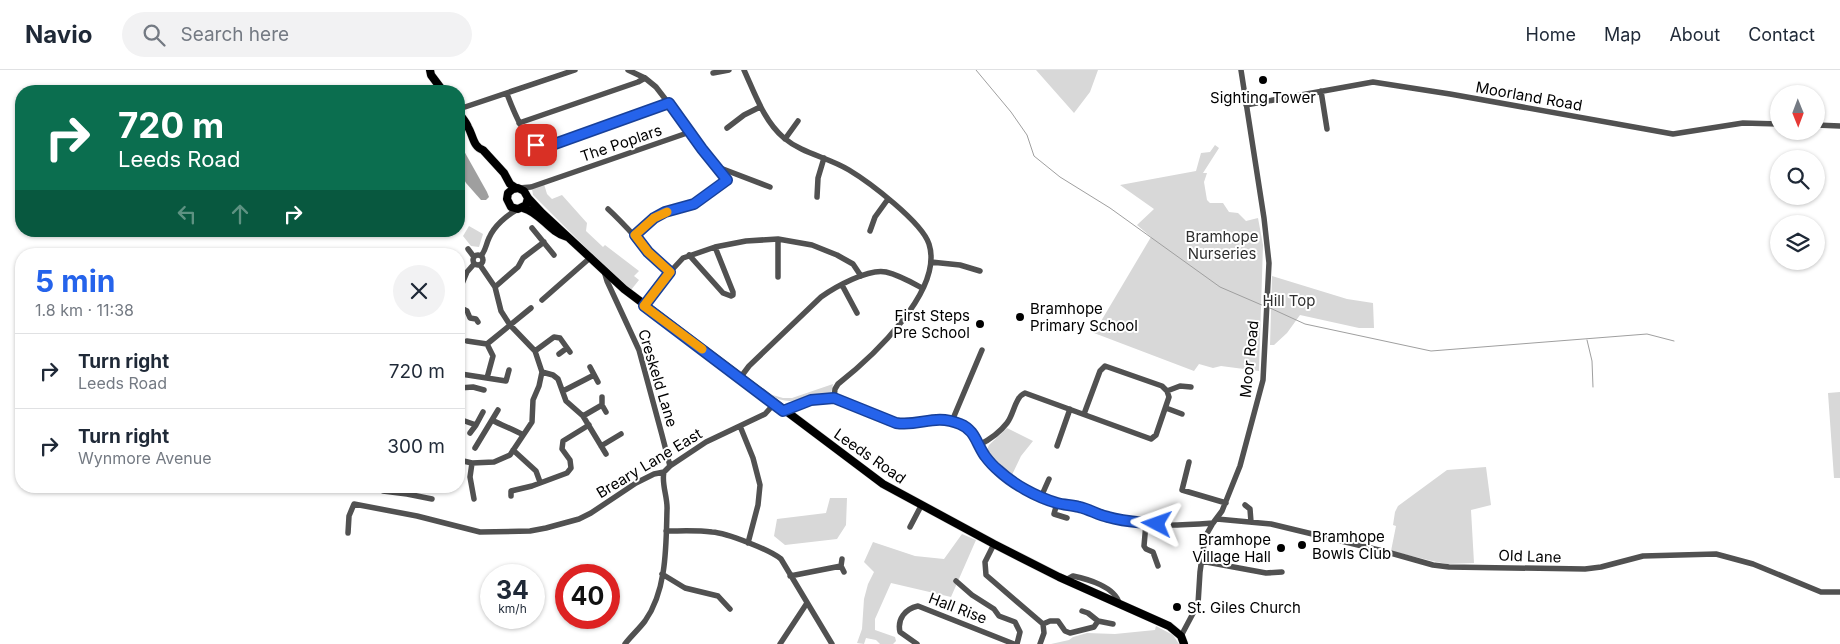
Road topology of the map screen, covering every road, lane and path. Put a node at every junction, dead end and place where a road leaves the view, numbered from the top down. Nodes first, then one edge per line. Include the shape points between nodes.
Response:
1 (424, 70) edge
2 (575, 70) edge
3 (628, 70) edge
4 (729, 70) edge
5 (744, 70) edge
6 (1240, 70) edge
7 (430, 72) edge
8 (713, 73) dead end
9 (645, 78) junction
10 (439, 85) edge
11 (1321, 91) junction
12 (506, 94) junction
13 (669, 103) junction
14 (1246, 105) junction
15 (760, 107) junction
16 (465, 109) edge
17 (465, 121) edge
18 (798, 121) dead end
19 (519, 122) junction
20 (1770, 124) edge
21 (1825, 125) edge
22 (1840, 126) edge
23 (727, 128) dead end
24 (1327, 129) dead end
25 (690, 132) junction
26 (785, 139) junction
27 (824, 158) junction
28 (715, 166) junction
29 (499, 168) junction
30 (770, 186) dead end
31 (532, 187) junction
32 (517, 188) junction
33 (817, 196) dead end
34 (528, 197) junction
35 (888, 199) junction
36 (507, 200) junction
37 (520, 209) junction
38 (608, 209) dead end
39 (504, 218) junction
40 (532, 228) dead end
41 (870, 231) dead end
42 (635, 235) junction
43 (571, 239) junction
44 (778, 239) junction
45 (544, 242) junction
46 (715, 247) junction
47 (468, 249) dead end
48 (554, 255) dead end
49 (689, 255) junction
50 (481, 256) junction
51 (474, 257) junction
52 (591, 258) junction
53 (931, 262) junction
54 (477, 264) junction
55 (604, 271) junction
56 (670, 272) junction
57 (980, 272) dead end
58 (860, 276) junction
59 (465, 277) edge
60 (778, 278) dead end
61 (842, 285) junction
62 (495, 287) junction
63 (922, 288) junction
64 (542, 300) dead end
65 (644, 306) junction
66 (530, 308) dead end
67 (465, 310) edge
68 (857, 313) dead end
69 (478, 322) dead end
70 (510, 325) junction
71 (467, 341) dead end
72 (487, 344) junction
73 (982, 350) dead end
74 (535, 351) junction
75 (559, 354) dead end
76 (590, 367) dead end
77 (509, 370) dead end
78 (542, 372) junction
79 (465, 375) edge
80 (594, 375) junction
81 (487, 378) junction
82 (740, 378) junction
83 (598, 382) dead end
84 (1191, 387) dead end
85 (465, 388) edge
86 (484, 390) dead end
87 (562, 391) junction
88 (1167, 391) junction
89 (602, 396) dead end
90 (834, 398) junction
91 (774, 404) junction
92 (602, 405) junction
93 (1166, 408) junction
94 (1070, 409) junction
95 (498, 410) dead end
96 (783, 411) junction
97 (483, 412) dead end
98 (606, 412) dead end
99 (1084, 414) junction
100 (1182, 414) dead end
101 (583, 416) junction
102 (492, 420) junction
103 (465, 421) edge
104 (952, 421) junction
105 (476, 425) junction
106 (589, 425) junction
107 (740, 426) junction
108 (470, 433) dead end
109 (622, 434) dead end
110 (523, 435) junction
111 (979, 445) junction
112 (601, 446) junction
113 (1057, 446) dead end
114 (475, 448) dead end
115 (514, 450) junction
116 (606, 454) dead end
117 (465, 461) edge
118 (1189, 462) dead end
119 (472, 463) junction
120 (670, 466) junction
121 (664, 472) junction
122 (1049, 479) dead end
123 (540, 482) junction
124 (511, 491) dead end
125 (399, 493) edge
126 (407, 494) joint
127 (1041, 497) junction
128 (432, 499) dead end
129 (474, 499) dead end
130 (1057, 503) junction
131 (1226, 503) junction
132 (1244, 505) dead end
133 (920, 506) junction
134 (1067, 518) dead end
135 (1215, 521) junction
136 (1251, 522) junction
137 (1146, 523) junction
138 (1196, 524) junction
139 (910, 527) dead end
140 (666, 531) junction
141 (348, 533) dead end
142 (1205, 537) junction
143 (748, 543) junction
144 (994, 544) junction
145 (1201, 561) junction
146 (842, 566) dead end
147 (1158, 566) dead end
148 (1282, 572) dead end
149 (662, 574) junction
150 (790, 576) junction
151 (956, 581) dead end
152 (1840, 592) edge
153 (807, 603) junction
154 (730, 609) dead end
155 (1082, 612) dead end
156 (1098, 621) junction
157 (1042, 624) junction
158 (1114, 624) dead end
159 (1181, 636) junction
160 (624, 644) edge
161 (780, 644) edge
162 (832, 644) edge
163 (917, 644) edge
164 (1016, 644) edge
165 (1040, 644) edge
166 (1184, 644) edge

1 - 7 highway
2 - 12 street
3 - 9 street
4 - 8 street
5 - 15 street
6 - 14 street, Moor Road
7 - 10 highway
9 - 13 street
9 - 19 street
11 - 14 street, Moorland Road
11 - 20 street, Moorland Road via 1372,82 1673,134 1738,123
11 - 24 street
12 - 16 street
12 - 19 street
13 - 19 street via 544,147 536,145
13 - 25 street
14 - 131 street, Moor Road via 1268,254 1268,291 1262,380 1240,466
15 - 23 street
15 - 26 street
17 - 29 highway via 479,149
18 - 26 street
21 - 22 street
25 - 28 street
25 - 31 street, The Poplars
26 - 27 street
27 - 33 street
27 - 35 street via 848,169
28 - 30 street
28 - 42 street via 727,180 694,204 654,218
29 - 32 highway via 510,184
29 - 36 highway
31 - 32 street, The Poplars
31 - 34 street
32 - 34 highway
32 - 36 highway via 508,193
34 - 37 highway
34 - 43 highway, Leeds Road
35 - 41 street
35 - 53 street via 921,228 929,242
36 - 37 highway via 511,208
36 - 39 street
37 - 39 street
37 - 43 highway, Leeds Road via 533,212 561,236
38 - 42 street
39 - 50 street
40 - 45 street
42 - 56 street
43 - 52 highway, Leeds Road
44 - 46 street
44 - 58 street via 838,254 853,264
44 - 60 street
45 - 48 street
45 - 62 street
46 - 49 street
46 - 49 street via 733,292 731,296 724,293
47 - 51 street
49 - 56 street
50 - 51 street
50 - 54 street via 483,261
51 - 54 street
52 - 55 highway, Leeds Road
52 - 64 street
53 - 57 street via 960,265
53 - 63 street
54 - 59 street
54 - 62 street
55 - 65 highway, Leeds Road
55 - 120 street, Creskeld Lane via 637,345
56 - 65 street
58 - 61 street
58 - 63 street via 885,272
61 - 68 street
61 - 82 street via 821,296
62 - 70 street via 501,311
63 - 90 street via 901,324 866,361 838,384
65 - 82 highway, Leeds Road
66 - 70 street
67 - 69 street
70 - 72 street
70 - 74 street
71 - 72 street
72 - 81 street via 493,356
73 - 104 street
74 - 75 street via 554,337 560,338 568,350
74 - 78 street
76 - 80 street
77 - 81 street via 506,381
78 - 87 street via 558,379
78 - 110 street via 533,400 532,422
79 - 81 street
80 - 83 street
80 - 87 street
82 - 91 highway, Leeds Road
84 - 88 street via 1180,386
85 - 86 street
87 - 101 street via 566,401
88 - 93 street
88 - 99 street via 1162,386 1106,366 1100,371
89 - 92 street
90 - 96 street via 811,400
90 - 104 street via 906,425 939,419
91 - 96 highway, Leeds Road
91 - 107 street, Breary Lane East via 765,414
92 - 98 street
92 - 101 street
93 - 99 street via 1156,435 1151,439
93 - 100 street
94 - 99 street
94 - 111 street via 1028,393 1021,394 1006,424
94 - 113 street
95 - 102 street
96 - 133 highway, Leeds Road via 883,484
97 - 105 street
101 - 106 street
102 - 110 street
102 - 114 street
103 - 105 street
104 - 111 street, Old Lane via 974,434
105 - 108 street
106 - 112 street
106 - 123 street via 563,441 562,449 570,460 571,468 567,473
107 - 120 street, Breary Lane East via 706,442
107 - 143 street via 760,485
109 - 112 street
110 - 115 street
111 - 127 street, Old Lane via 1002,473
112 - 116 street
115 - 119 street via 494,462
115 - 123 street via 536,471
117 - 119 street
118 - 131 street via 1182,490
119 - 129 street via 470,477
120 - 121 street, Breary Lane East
121 - 140 street
121 - 141 street, Breary Lane East via 636,483 579,519 546,528 480,532 354,504
122 - 127 street
123 - 124 street
125 - 126 street
126 - 128 street
127 - 130 street, Old Lane
130 - 134 street via 1054,514
130 - 137 street, Old Lane via 1125,522
131 - 135 street, Moor Road
132 - 136 street via 1250,509
133 - 139 street
133 - 144 highway, Leeds Road
135 - 136 street, Old Lane
135 - 138 street, Old Lane
135 - 142 street, Moor Road
136 - 152 street, Old Lane via 1449,567 1585,569 1643,556 1716,554 1754,564 1821,592
137 - 138 street, Old Lane
137 - 147 street via 1144,546 1153,552
138 - 142 street
140 - 143 street via 713,532
140 - 149 street
142 - 145 street, Moor Road
143 - 150 street via 781,559
144 - 157 street via 985,562 986,575
144 - 159 highway, Leeds Road via 1169,626
145 - 148 street via 1266,573
145 - 159 street, Moor Road via 1198,604
146 - 150 street
149 - 154 street via 685,588 718,596
149 - 160 street via 646,620
150 - 153 street
151 - 164 street via 999,616 1015,622 1020,632
153 - 161 street
153 - 162 street
155 - 156 street
156 - 157 street via 1094,628 1070,634 1058,622
156 - 158 street
157 - 165 street via 1044,633
159 - 166 highway
163 - 164 street, Hall Rise via 900,632 899,624 906,612 918,606

